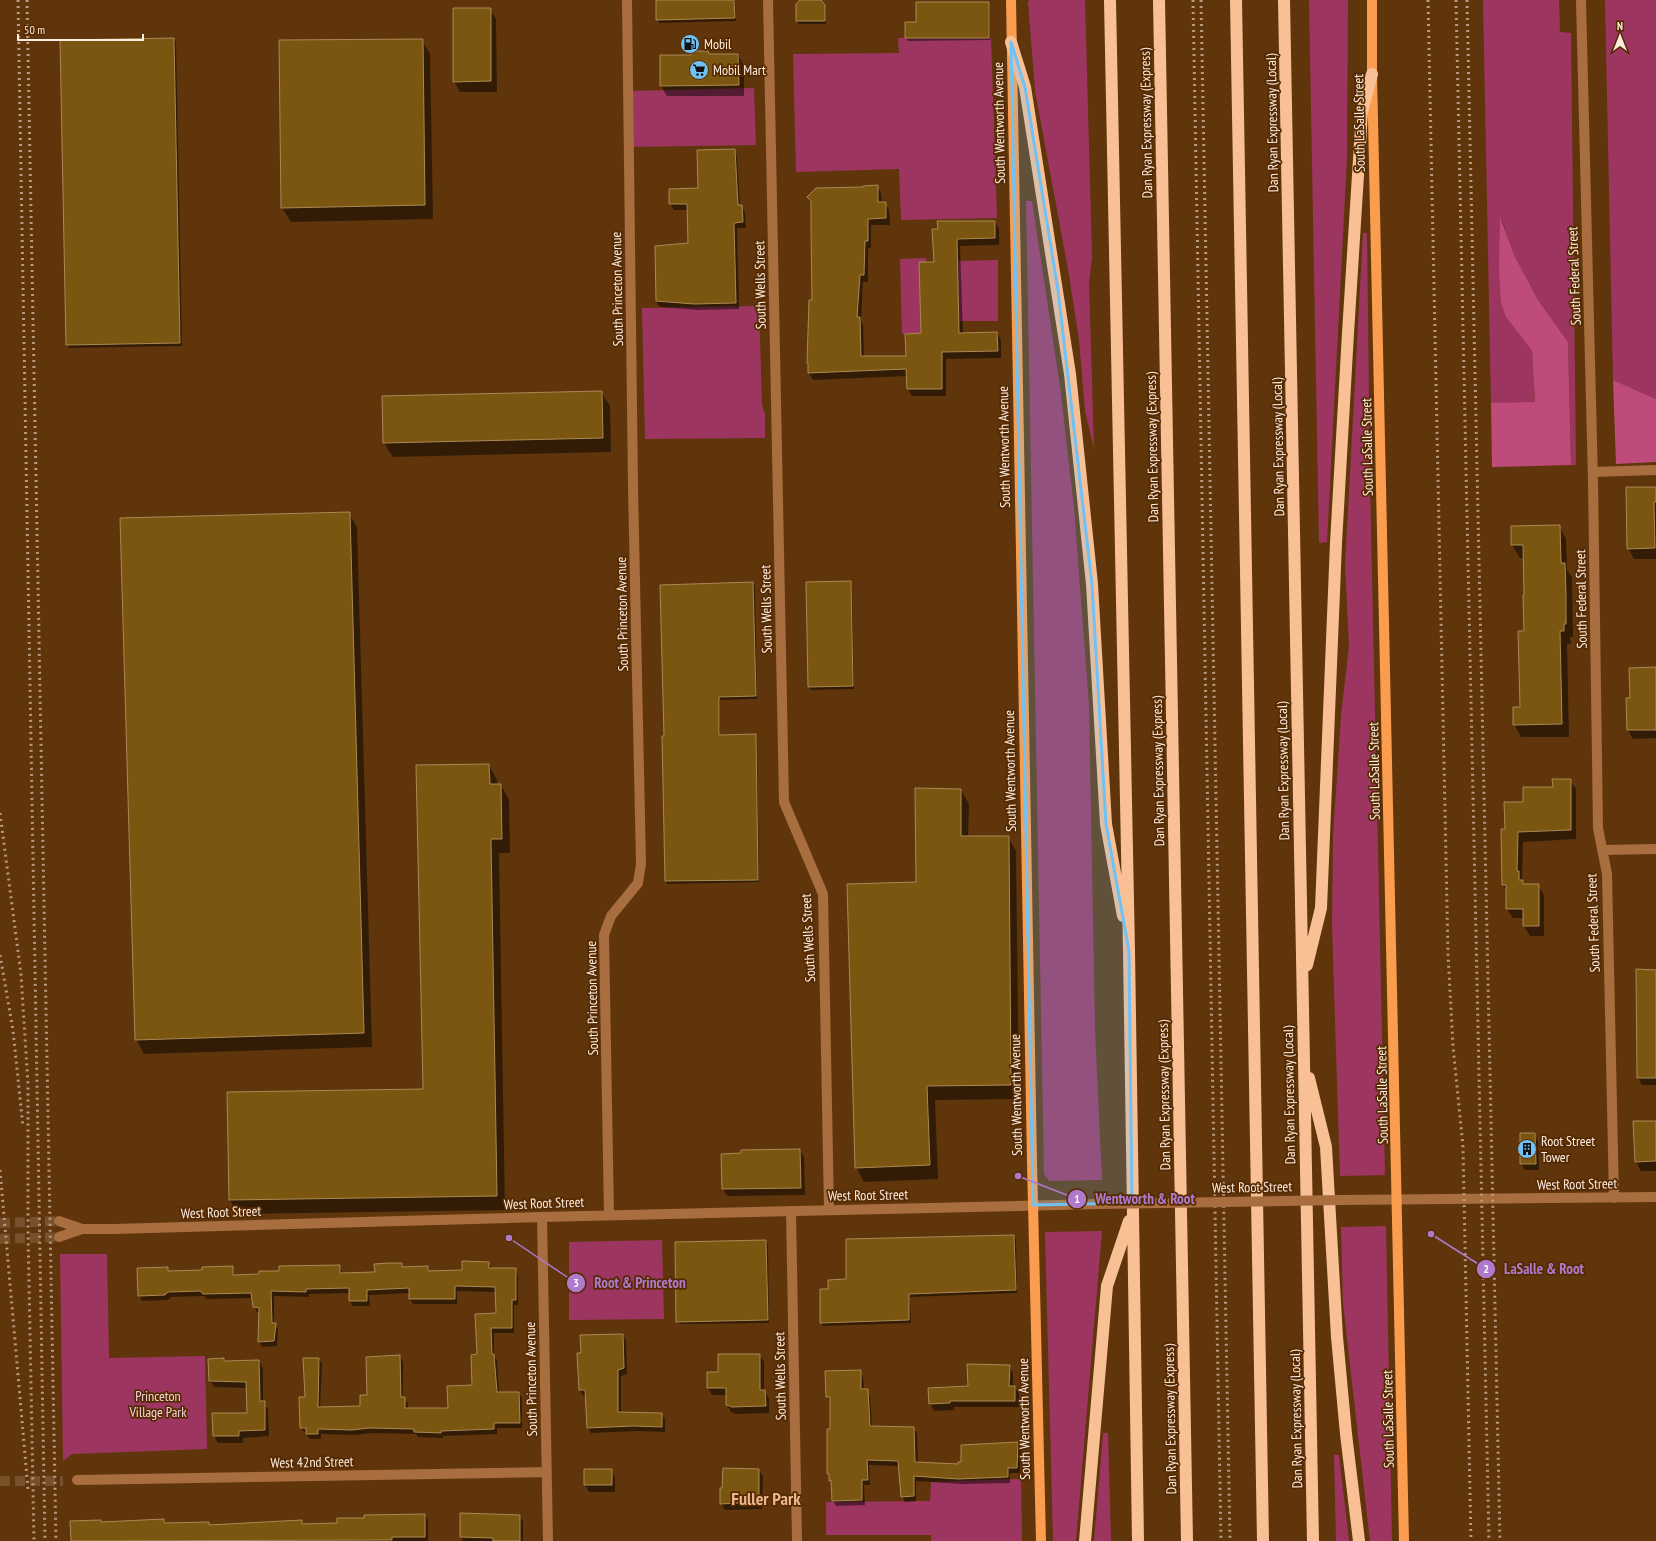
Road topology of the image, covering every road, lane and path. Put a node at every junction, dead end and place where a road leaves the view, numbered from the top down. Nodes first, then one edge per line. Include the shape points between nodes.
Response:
1 (627, 0) edge
2 (768, 0) edge
3 (1011, 0) edge
4 (1110, 0) edge
5 (1159, 0) edge
6 (1236, 0) edge
7 (1284, 0) edge
8 (1372, 0) edge
9 (1581, 0) edge
10 (1011, 42) junction
11 (1372, 74) junction
12 (1656, 470) edge
13 (1593, 472) junction
14 (1656, 849) edge
15 (1602, 850) junction
16 (1129, 951) junction
17 (1302, 982) junction
18 (1304, 1058) junction
19 (1656, 1197) edge
20 (1614, 1198) junction
21 (1398, 1199) junction
22 (1033, 1205) junction
23 (829, 1210) junction
24 (791, 1211) junction
25 (1132, 1212) junction
26 (609, 1215) junction
27 (542, 1217) junction
28 (59, 1222) tunnel mouth
29 (82, 1229) junction
30 (60, 1237) tunnel mouth
31 (547, 1472) junction
32 (77, 1480) dead end
33 (548, 1541) edge
34 (797, 1541) edge
35 (1041, 1541) edge
36 (1085, 1541) edge
37 (1138, 1541) edge
38 (1187, 1541) edge
39 (1264, 1541) edge
40 (1313, 1541) edge
41 (1359, 1541) edge
42 (1404, 1541) edge

1 - 26 street, South Princeton Avenue via 641,864 638,883 611,916 604,935
2 - 23 street, South Wells Street via 784,802 823,894
3 - 10 main road, South Wentworth Avenue
4 - 16 highway
5 - 38 highway, Dan Ryan Expressway (Express)
6 - 39 highway
7 - 17 highway, Dan Ryan Expressway (Local)
8 - 11 main road, South LaSalle Street
9 - 13 street, South Federal Street
10 - 16 highway via 1025,87 1070,374 1092,584 1106,824
10 - 22 main road, South Wentworth Avenue
11 - 17 highway via 1362,112 1348,333 1336,542 1321,908
11 - 21 main road, South LaSalle Street
12 - 13 street
13 - 15 street, South Federal Street via 1598,828
14 - 15 street
15 - 20 street, South Federal Street via 1606,874
16 - 25 highway
17 - 18 highway, Dan Ryan Expressway (Local)
18 - 40 highway, Dan Ryan Expressway (Local)
18 - 41 highway via 1326,1147 1337,1337
19 - 20 street, West Root Street
20 - 21 street, West Root Street
21 - 22 street, West Root Street, bridge
21 - 42 main road, South LaSalle Street
22 - 23 street, West Root Street
22 - 35 main road, South Wentworth Avenue
23 - 24 street, West Root Street
24 - 26 street, West Root Street
24 - 34 street, South Wells Street
25 - 36 highway via 1107,1286
25 - 37 highway
26 - 27 street, West Root Street
27 - 29 street, West Root Street
27 - 31 street, South Princeton Avenue
28 - 29 street, West Root Street
29 - 30 street, West Root Street
31 - 32 street, West 42nd Street
31 - 33 street, South Princeton Avenue

